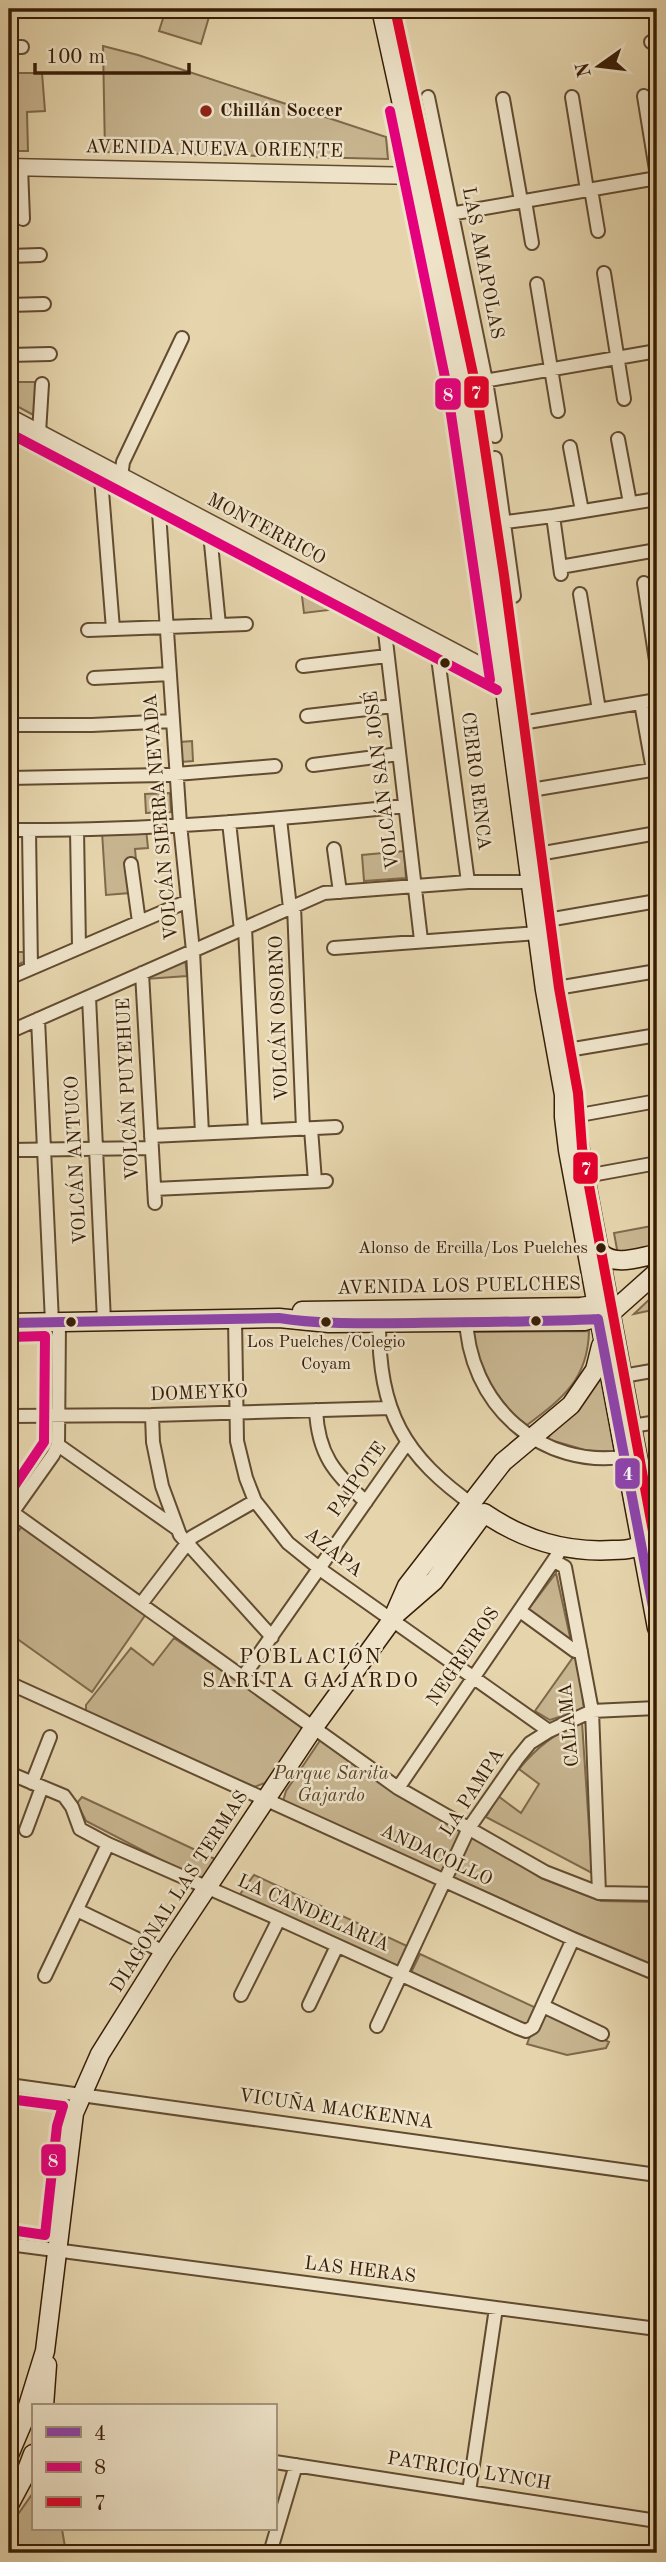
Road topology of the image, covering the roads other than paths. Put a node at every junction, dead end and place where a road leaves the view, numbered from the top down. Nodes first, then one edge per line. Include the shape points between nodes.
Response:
1 (381, 9) edge
2 (644, 96) dead end
3 (428, 97) dead end
4 (572, 97) dead end
5 (503, 99) dead end
6 (15, 167) edge
7 (418, 176) junction
8 (657, 177) edge
9 (589, 189) junction
10 (523, 201) junction
11 (452, 213) junction
12 (428, 218) junction
13 (23, 219) dead end
14 (598, 230) dead end
15 (532, 243) dead end
16 (40, 255) dead end
17 (9, 256) edge
18 (604, 273) dead end
19 (537, 284) dead end
20 (44, 304) dead end
21 (9, 305) edge
22 (182, 338) dead end
23 (657, 351) edge
24 (50, 354) dead end
25 (9, 355) edge
26 (617, 358) junction
27 (551, 369) junction
28 (486, 381) junction
29 (42, 384) dead end
30 (461, 385) junction
31 (624, 399) dead end
32 (558, 411) dead end
33 (9, 417) edge
34 (38, 433) junction
35 (495, 436) dead end
36 (618, 439) dead end
37 (570, 447) dead end
38 (495, 458) dead end
39 (100, 466) junction
40 (121, 477) junction
41 (158, 497) junction
42 (657, 499) edge
43 (630, 503) junction
44 (582, 511) junction
45 (553, 516) junction
46 (503, 522) junction
47 (209, 523) junction
48 (482, 525) junction
49 (657, 550) edge
50 (644, 583) dead end
51 (580, 594) dead end
52 (514, 596) dead end
53 (383, 615) junction
54 (246, 624) dead end
55 (219, 625) junction
56 (167, 627) junction
57 (113, 629) junction
58 (88, 630) dead end
59 (436, 643) junction
60 (387, 656) junction
61 (303, 666) dead end
62 (657, 667) edge
63 (170, 674) junction
64 (94, 678) dead end
65 (504, 678) junction
66 (657, 700) edge
67 (641, 703) junction
68 (393, 706) junction
69 (599, 710) junction
70 (307, 716) dead end
71 (173, 721) junction
72 (9, 725) edge
73 (510, 725) junction
74 (399, 754) junction
75 (313, 765) dead end
76 (275, 766) dead end
77 (655, 769) edge
78 (177, 774) junction
79 (9, 778) edge
80 (519, 792) junction
81 (405, 806) junction
82 (281, 819) junction
83 (229, 822) junction
84 (180, 824) junction
85 (9, 830) edge
86 (29, 830) junction
87 (76, 830) junction
88 (657, 833) edge
89 (334, 849) dead end
90 (527, 856) junction
91 (131, 864) dead end
92 (468, 882) junction
93 (531, 882) junction
94 (415, 886) junction
95 (340, 892) junction
96 (188, 901) junction
97 (657, 901) edge
98 (292, 907) junction
99 (139, 922) junction
100 (537, 927) junction
101 (243, 929) junction
102 (421, 940) junction
103 (79, 947) junction
104 (334, 948) dead end
105 (193, 951) junction
106 (31, 968) junction
107 (657, 971) edge
108 (142, 973) junction
109 (9, 978) edge
110 (545, 990) junction
111 (89, 997) junction
112 (38, 1019) junction
113 (9, 1031) edge
114 (657, 1035) edge
115 (556, 1052) junction
116 (564, 1094) junction
117 (657, 1101) edge
118 (574, 1116) junction
119 (336, 1127) dead end
120 (307, 1129) junction
121 (255, 1131) junction
122 (202, 1133) junction
123 (151, 1142) junction
124 (96, 1149) junction
125 (9, 1150) edge
126 (44, 1150) junction
127 (657, 1163) edge
128 (586, 1176) junction
129 (154, 1189) junction
130 (155, 1203) dead end
131 (601, 1253) junction
132 (657, 1254) edge
133 (657, 1272) edge
134 (604, 1310) junction
135 (466, 1315) junction
136 (279, 1318) junction
137 (235, 1319) junction
138 (104, 1321) junction
139 (55, 1322) junction
140 (9, 1323) edge
141 (379, 1323) junction
142 (602, 1339) junction
143 (657, 1370) edge
144 (623, 1376) junction
145 (390, 1408) junction
146 (316, 1410) junction
147 (235, 1412) junction
148 (9, 1416) edge
149 (60, 1416) junction
150 (152, 1416) junction
151 (657, 1422) edge
152 (632, 1426) junction
153 (533, 1437) junction
154 (407, 1443) junction
155 (58, 1445) junction
156 (631, 1456) junction
157 (650, 1481) edge
158 (255, 1501) junction
159 (366, 1502) junction
160 (477, 1508) junction
161 (10, 1514) edge
162 (176, 1528) junction
163 (651, 1528) junction
164 (185, 1544) junction
165 (641, 1545) junction
166 (558, 1555) junction
167 (657, 1561) edge
168 (320, 1569) junction
169 (141, 1604) junction
170 (520, 1611) junction
171 (393, 1618) junction
172 (657, 1628) edge
173 (272, 1637) junction
174 (581, 1651) junction
175 (243, 1677) junction
176 (474, 1678) junction
177 (9, 1683) edge
178 (657, 1708) edge
179 (592, 1711) junction
180 (314, 1727) junction
181 (549, 1731) junction
182 (50, 1738) dead end
183 (9, 1773) edge
184 (37, 1785) junction
185 (398, 1788) junction
186 (266, 1799) junction
187 (468, 1828) junction
188 (26, 1829) dead end
189 (108, 1844) junction
190 (443, 1880) junction
191 (206, 1888) junction
192 (599, 1893) junction
193 (657, 1894) edge
194 (77, 1910) junction
195 (279, 1919) junction
196 (573, 1939) junction
197 (337, 1946) junction
198 (164, 1952) junction
199 (400, 1974) junction
200 (657, 1974) edge
201 (45, 1976) dead end
202 (241, 1995) dead end
203 (309, 2005) dead end
204 (543, 2006) junction
205 (377, 2026) dead end
206 (602, 2034) dead end
207 (9, 2085) edge
208 (81, 2094) junction
209 (657, 2175) edge
210 (9, 2244) edge
211 (57, 2251) junction
212 (496, 2308) junction
213 (657, 2329) edge
214 (45, 2351) junction
215 (44, 2404) edge
216 (9, 2455) edge
217 (32, 2457) edge
218 (276, 2462) edge
219 (296, 2465) junction
220 (469, 2492) junction
221 (9, 2505) edge
222 (657, 2521) edge
223 (270, 2553) edge

1 - 7 main road
2 - 8 street
3 - 11 street, LAS AMAPOLAS
4 - 9 street
5 - 10 street
6 - 7 street, AVENIDA NUEVA ORIENTE
6 - 13 street
7 - 12 main road
8 - 9 street
9 - 10 street
9 - 14 street
10 - 11 street
10 - 15 street
11 - 12 street
11 - 28 street, LAS AMAPOLAS
12 - 30 main road
16 - 17 street
18 - 26 street
19 - 27 street
20 - 21 street
22 - 40 street via 123,462
23 - 26 street
24 - 25 street
26 - 27 street
26 - 31 street
27 - 28 street
27 - 32 street
28 - 30 street
28 - 35 street, LAS AMAPOLAS
29 - 34 street
30 - 48 main road
33 - 34 street, MONTERRICO
34 - 39 street, MONTERRICO
36 - 43 street
37 - 44 street
38 - 46 street
39 - 40 street, MONTERRICO
39 - 57 street
40 - 41 street, MONTERRICO
41 - 47 street, MONTERRICO
41 - 56 street, VOLCÁN SIERRA NEVADA
42 - 43 street
43 - 44 street
44 - 45 street
45 - 46 street
45 - 49 street via 561,571
46 - 48 street
46 - 52 street
47 - 53 street, MONTERRICO
47 - 55 street
48 - 65 main road
50 - 62 street
51 - 69 street
53 - 59 street, MONTERRICO
53 - 60 street, VOLCÁN SAN JOSÉ
54 - 55 street
55 - 56 street
56 - 57 street
56 - 63 street, VOLCÁN SIERRA NEVADA
57 - 58 street
59 - 65 street, MONTERRICO
59 - 92 street, CERRO RENCA
60 - 61 street
60 - 68 street, VOLCÁN SAN JOSÉ
63 - 64 street
63 - 71 street, VOLCÁN SIERRA NEVADA
65 - 73 main road
66 - 67 street
67 - 69 street
67 - 77 street
68 - 70 street
68 - 74 street, VOLCÁN SAN JOSÉ
69 - 73 street
71 - 72 street
71 - 78 street, VOLCÁN SIERRA NEVADA
73 - 80 main road
74 - 75 street
74 - 81 street, VOLCÁN SAN JOSÉ
76 - 78 street
77 - 80 street
78 - 79 street
78 - 84 street, VOLCÁN SIERRA NEVADA
80 - 90 main road
81 - 82 street
81 - 94 street, VOLCÁN SAN JOSÉ
82 - 83 street
82 - 98 street, VOLCÁN OSORNO
83 - 84 street
83 - 101 street
84 - 87 street
84 - 96 street, VOLCÁN SIERRA NEVADA
85 - 86 street
86 - 87 street
86 - 106 street
87 - 103 street
88 - 90 street
89 - 95 street
90 - 93 main road
91 - 99 street
92 - 93 street
92 - 94 street
93 - 100 main road
94 - 95 street
94 - 102 street, VOLCÁN SAN JOSÉ
95 - 98 street via 324,893
96 - 99 street
96 - 105 street, VOLCÁN SIERRA NEVADA
97 - 100 street
98 - 101 street
98 - 120 street, VOLCÁN OSORNO
99 - 103 street
100 - 102 street
100 - 110 main road
101 - 105 street
101 - 121 street
102 - 104 street
103 - 106 street
105 - 108 street
105 - 122 street, VOLCÁN SIERRA NEVADA
106 - 109 street
107 - 110 street
108 - 111 street
108 - 123 street, VOLCÁN PUYEHUE
110 - 115 main road
111 - 112 street
111 - 124 street, VOLCÁN ANTUCO
112 - 113 street
112 - 126 street
114 - 115 street
115 - 116 main road
116 - 118 main road
116 - 134 main road via 568,1150
117 - 118 street
118 - 128 main road
119 - 120 street
120 - 121 street
120 - 129 street, VOLCÁN OSORNO via 320,1181
121 - 122 street
122 - 123 street
123 - 124 street
123 - 129 street, VOLCÁN PUYEHUE
124 - 126 street
124 - 138 street, VOLCÁN ANTUCO
125 - 126 street
126 - 139 street
127 - 128 street
128 - 131 main road
129 - 130 street, VOLCÁN PUYEHUE
131 - 132 main road via 617,1261
131 - 134 main road
133 - 134 main road via 638,1291
134 - 135 main road, AVENIDA LOS PUELCHES via 584,1321
134 - 142 main road
134 - 144 main road
135 - 136 main road, AVENIDA LOS PUELCHES via 300,1311
135 - 141 main road, AVENIDA LOS PUELCHES
135 - 153 street via 472,1359 482,1385 506,1418
136 - 137 main road, AVENIDA LOS PUELCHES
136 - 141 main road, AVENIDA LOS PUELCHES
137 - 138 main road, AVENIDA LOS PUELCHES
137 - 147 street, AZAPA
138 - 139 main road, AVENIDA LOS PUELCHES
139 - 140 main road, AVENIDA LOS PUELCHES
139 - 149 street
141 - 145 street via 380,1365
142 - 153 main road, DIAGONAL LAS TERMAS via 595,1370 585,1387
142 - 156 main road
143 - 144 street
144 - 152 main road
145 - 146 street, DOMEYKO
145 - 154 street
146 - 147 street, DOMEYKO
146 - 159 street via 323,1451 339,1477
147 - 150 street, DOMEYKO
147 - 158 street, AZAPA via 240,1459
148 - 149 street, DOMEYKO
149 - 150 street, DOMEYKO
149 - 155 street
150 - 162 street via 162,1486
151 - 152 street
152 - 156 main road
153 - 156 street via 577,1455
153 - 160 main road, DIAGONAL LAS TERMAS via 503,1462
154 - 159 street, PAIPOTE
154 - 160 street via 438,1478
155 - 161 street
155 - 162 street
156 - 157 main road
156 - 165 main road
157 - 163 main road
158 - 164 street
158 - 168 street, AZAPA via 288,1542
159 - 168 street, PAIPOTE
160 - 166 main road
160 - 171 main road, DIAGONAL LAS TERMAS via 434,1581
161 - 169 street
162 - 164 street
163 - 165 main road
163 - 167 main road
164 - 169 street
164 - 173 street
165 - 166 main road
165 - 172 main road
166 - 170 street, NEGREIROS
166 - 174 street, CALAMA via 565,1567
168 - 171 street, AZAPA
168 - 173 street, PAIPOTE
169 - 175 street
170 - 174 street
170 - 176 street, NEGREIROS
171 - 176 street, AZAPA
171 - 180 main road, DIAGONAL LAS TERMAS
173 - 175 street, PAIPOTE
174 - 179 street, CALAMA
175 - 180 street
176 - 181 street, AZAPA
176 - 185 street, NEGREIROS
177 - 186 street, ANDACOLLO
178 - 179 street, LA PAMPA
179 - 181 street, LA PAMPA
179 - 192 street, CALAMA
180 - 185 street
180 - 186 main road, DIAGONAL LAS TERMAS
181 - 187 street, LA PAMPA via 530,1743
182 - 184 street
183 - 184 street
184 - 188 street
184 - 189 street, LA CANDELARIA via 64,1796 78,1827
185 - 187 street
186 - 190 street, ANDACOLLO
186 - 191 main road, DIAGONAL LAS TERMAS
187 - 190 street, LA PAMPA
187 - 192 street via 545,1872
189 - 191 street, LA CANDELARIA
189 - 194 street
190 - 196 street, ANDACOLLO
190 - 199 street, LA PAMPA
191 - 195 street, LA CANDELARIA
191 - 198 main road, DIAGONAL LAS TERMAS
192 - 193 street
194 - 198 street
194 - 201 street
195 - 197 street, LA CANDELARIA
195 - 202 street
196 - 200 street, ANDACOLLO
196 - 204 street
197 - 199 street, LA CANDELARIA
197 - 203 street
198 - 208 main road, DIAGONAL LAS TERMAS via 100,2054
199 - 204 street, LA CANDELARIA via 526,2031 533,2027
199 - 205 street, LA PAMPA
204 - 206 street
207 - 208 street, VICUÑA MACKENNA
208 - 209 street, VICUÑA MACKENNA
208 - 211 main road, DIAGONAL LAS TERMAS via 71,2128
210 - 211 street, LAS HERAS
211 - 212 street, LAS HERAS
211 - 214 main road, DIAGONAL LAS TERMAS
212 - 213 street, LAS HERAS
212 - 220 street
214 - 215 main road
214 - 216 main road
217 - 221 main road
218 - 219 street, PATRICIO LYNCH
219 - 220 street, PATRICIO LYNCH
219 - 223 street
220 - 222 street, PATRICIO LYNCH

